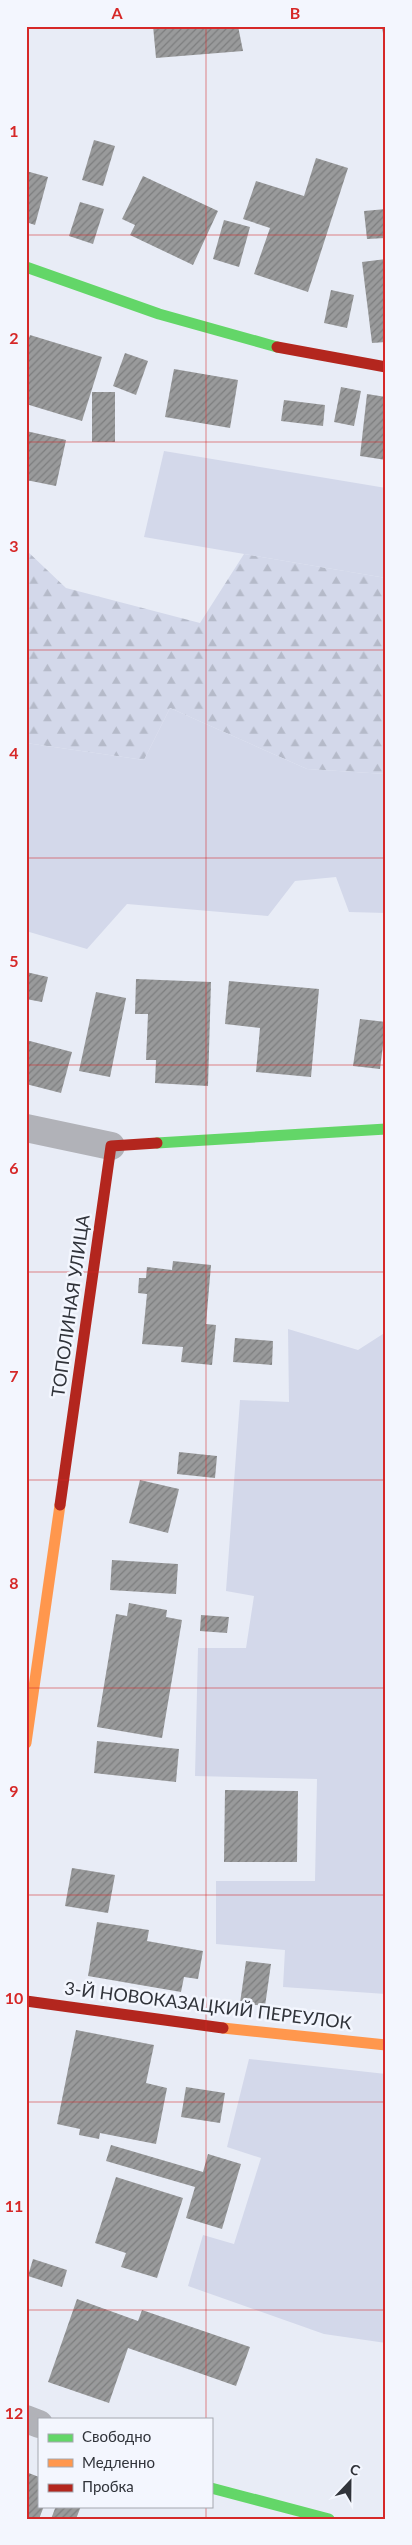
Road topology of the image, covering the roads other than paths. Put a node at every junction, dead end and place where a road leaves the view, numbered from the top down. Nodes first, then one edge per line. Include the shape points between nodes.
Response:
1 (26, 267) edge
2 (386, 367) edge
3 (26, 1128) edge
4 (386, 1129) edge
5 (111, 1146) junction
6 (26, 1743) edge
7 (26, 2001) edge
8 (386, 2045) edge
9 (26, 2418) edge
10 (38, 2424) edge
11 (212, 2488) edge
12 (329, 2519) edge

1 - 2 street via 210,331 335,360
3 - 5 street
4 - 5 street
5 - 6 street, ТОПОЛИНАЯ УЛИЦА
7 - 8 street, 3-Й НОВОКАЗАЦКИЙ ПЕРЕУЛОК via 215,2027
9 - 10 street
11 - 12 street

